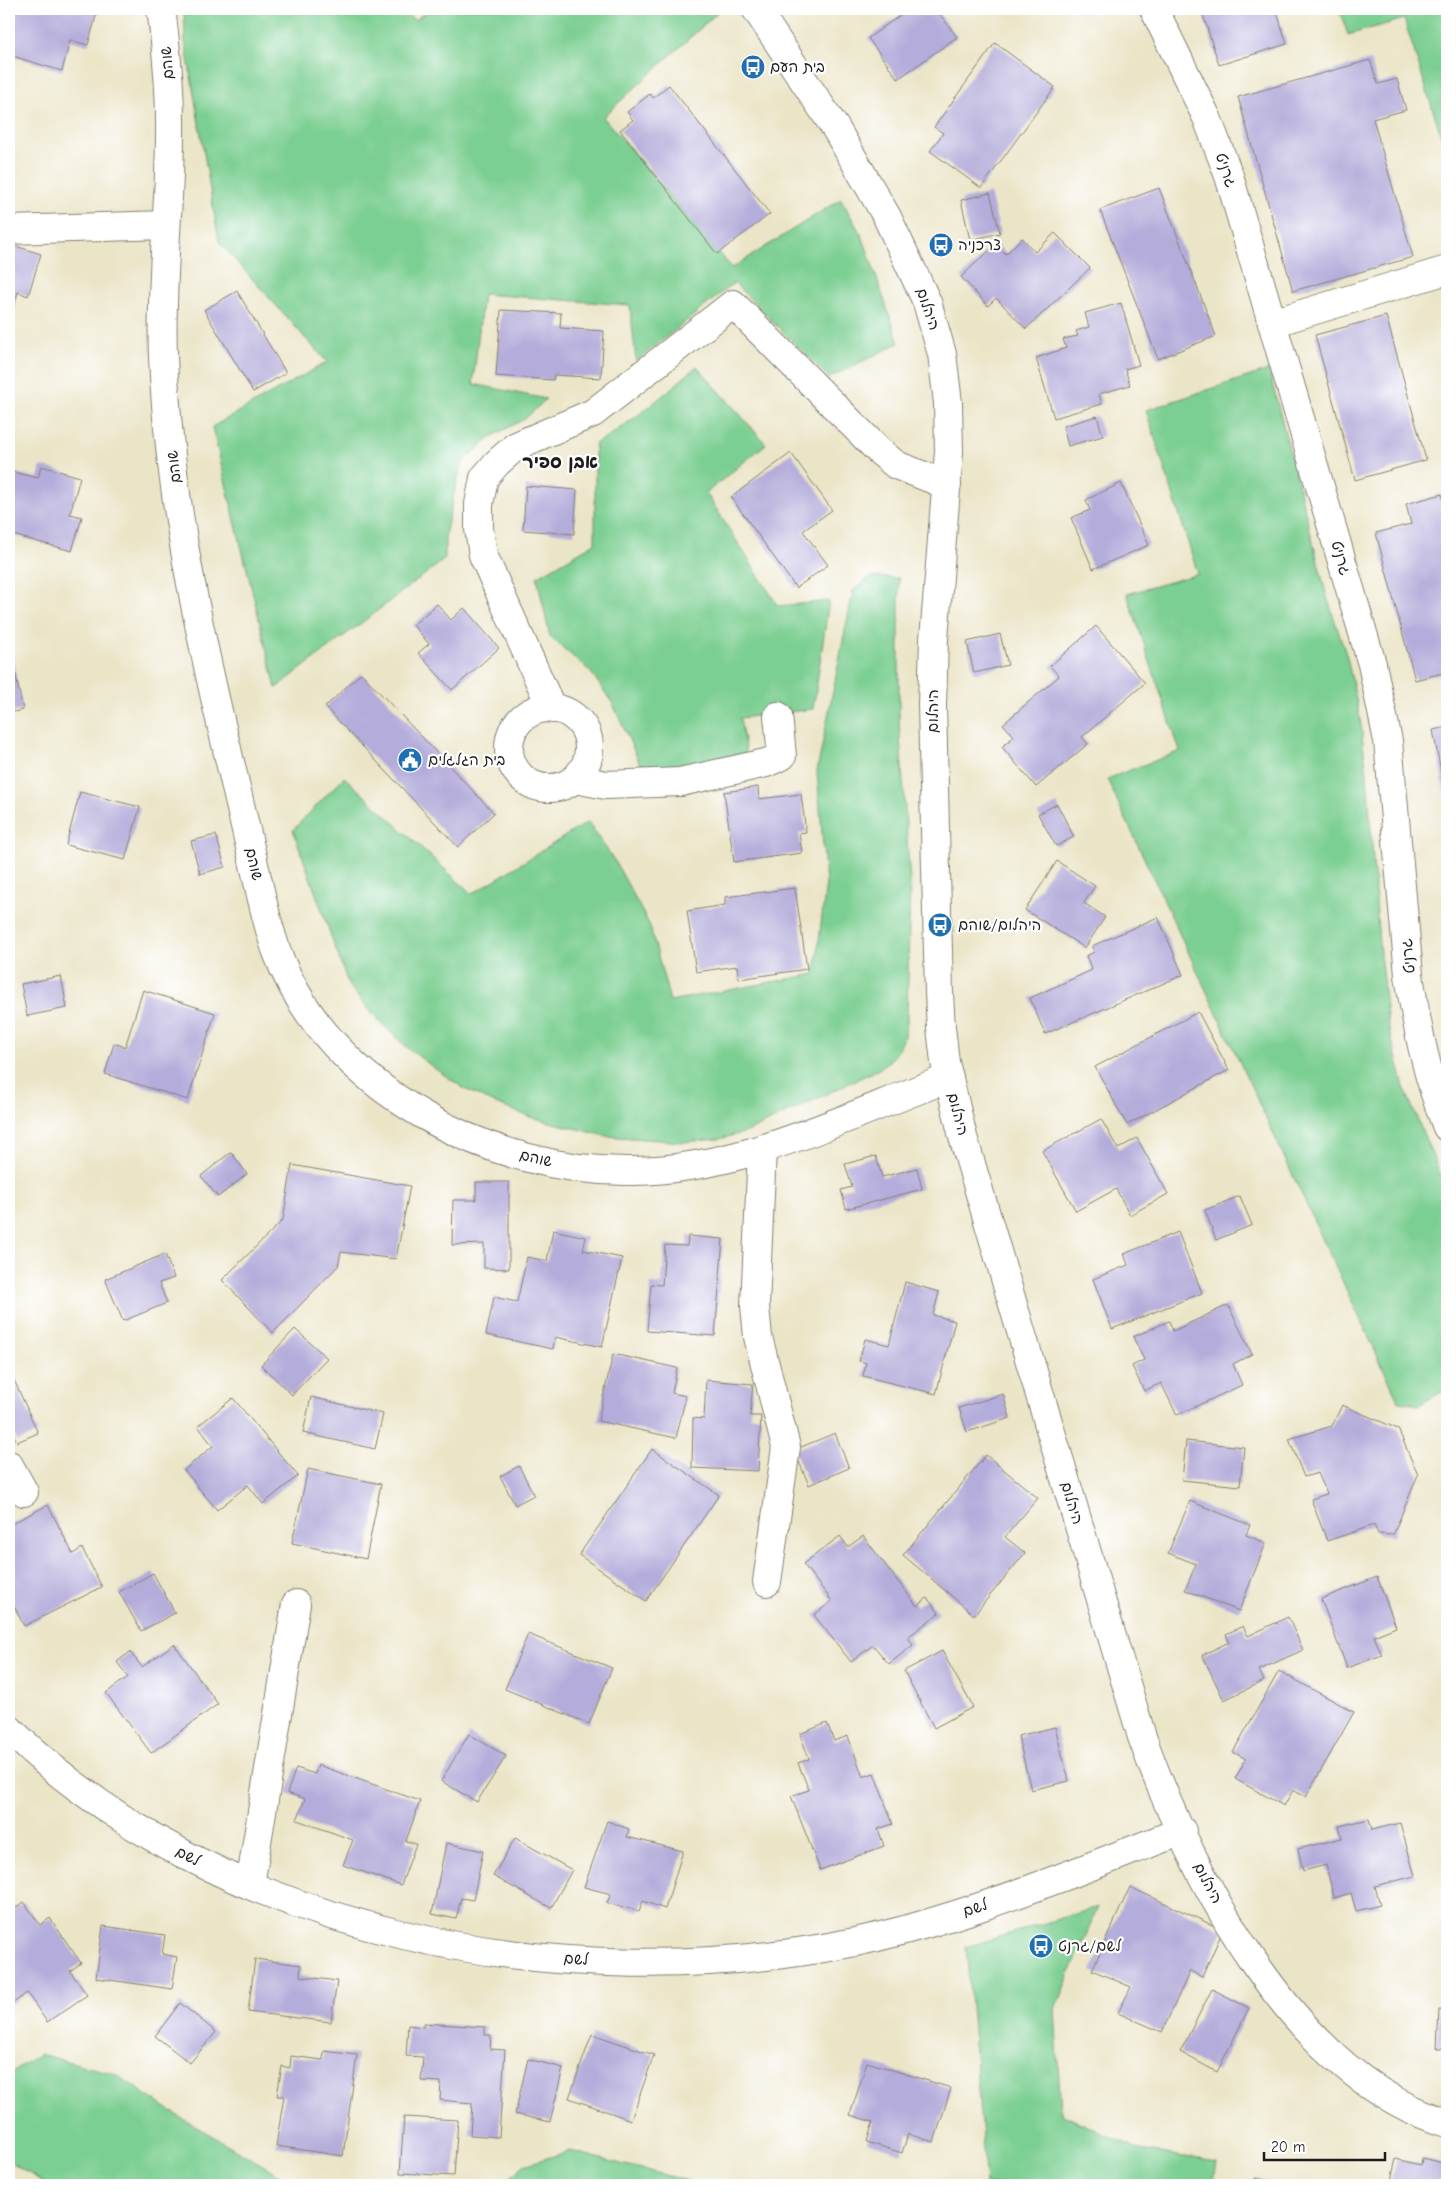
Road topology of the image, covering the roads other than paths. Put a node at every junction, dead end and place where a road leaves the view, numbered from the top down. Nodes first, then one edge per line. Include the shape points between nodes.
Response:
1 (161, 9) edge
2 (756, 9) edge
3 (1154, 9) edge
4 (166, 225) junction
5 (9, 230) edge
6 (1447, 270) edge
7 (1272, 323) junction
8 (947, 485) junction
9 (552, 709) junction
10 (778, 716) dead end
11 (575, 778) junction
12 (948, 1078) junction
13 (1447, 1127) edge
14 (762, 1148) junction
15 (9, 1465) edge
16 (24, 1492) dead end
17 (767, 1582) dead end
18 (296, 1604) dead end
19 (9, 1729) edge
20 (1182, 1831) junction
21 (250, 1885) junction
22 (1447, 2123) edge

1 - 4 street, שוהם via 170,119
2 - 8 street, היהלום via 855,159 894,230 927,302 946,379 949,428
3 - 7 street, גרניט via 1207,118
4 - 5 street
4 - 14 street, שוהם via 164,377 187,559 213,690 265,908 278,953 297,994 322,1030 352,1063 386,1091 423,1115 506,1151 559,1164 631,1171 703,1163
6 - 7 street
7 - 13 street, גרניט via 1372,664 1388,741 1414,1013 1427,1069
8 - 9 street via 896,465 878,450 733,304 594,413 516,446 484,478 479,504 483,555
8 - 12 street, היהלום via 934,639 932,712 939,1011
9 - 11 street via 575,718 588,738 588,757 584,769
9 - 11 street via 534,712 515,728 510,746 512,764 524,779 540,787 559,787
10 - 11 street via 782,756 766,763 680,782 606,785
12 - 14 street, שוהם via 844,1120
12 - 20 street, היהלום via 1142,1737
14 - 17 street via 755,1306 758,1338 786,1446
15 - 16 street
18 - 21 street
19 - 21 street, לשם via 33,1753 118,1817 166,1845
20 - 21 street, לשם via 927,1924 835,1945 703,1961 627,1962 478,1950 339,1918
20 - 22 street, היהלום via 1256,1966 1307,2029 1377,2089 1405,2106

